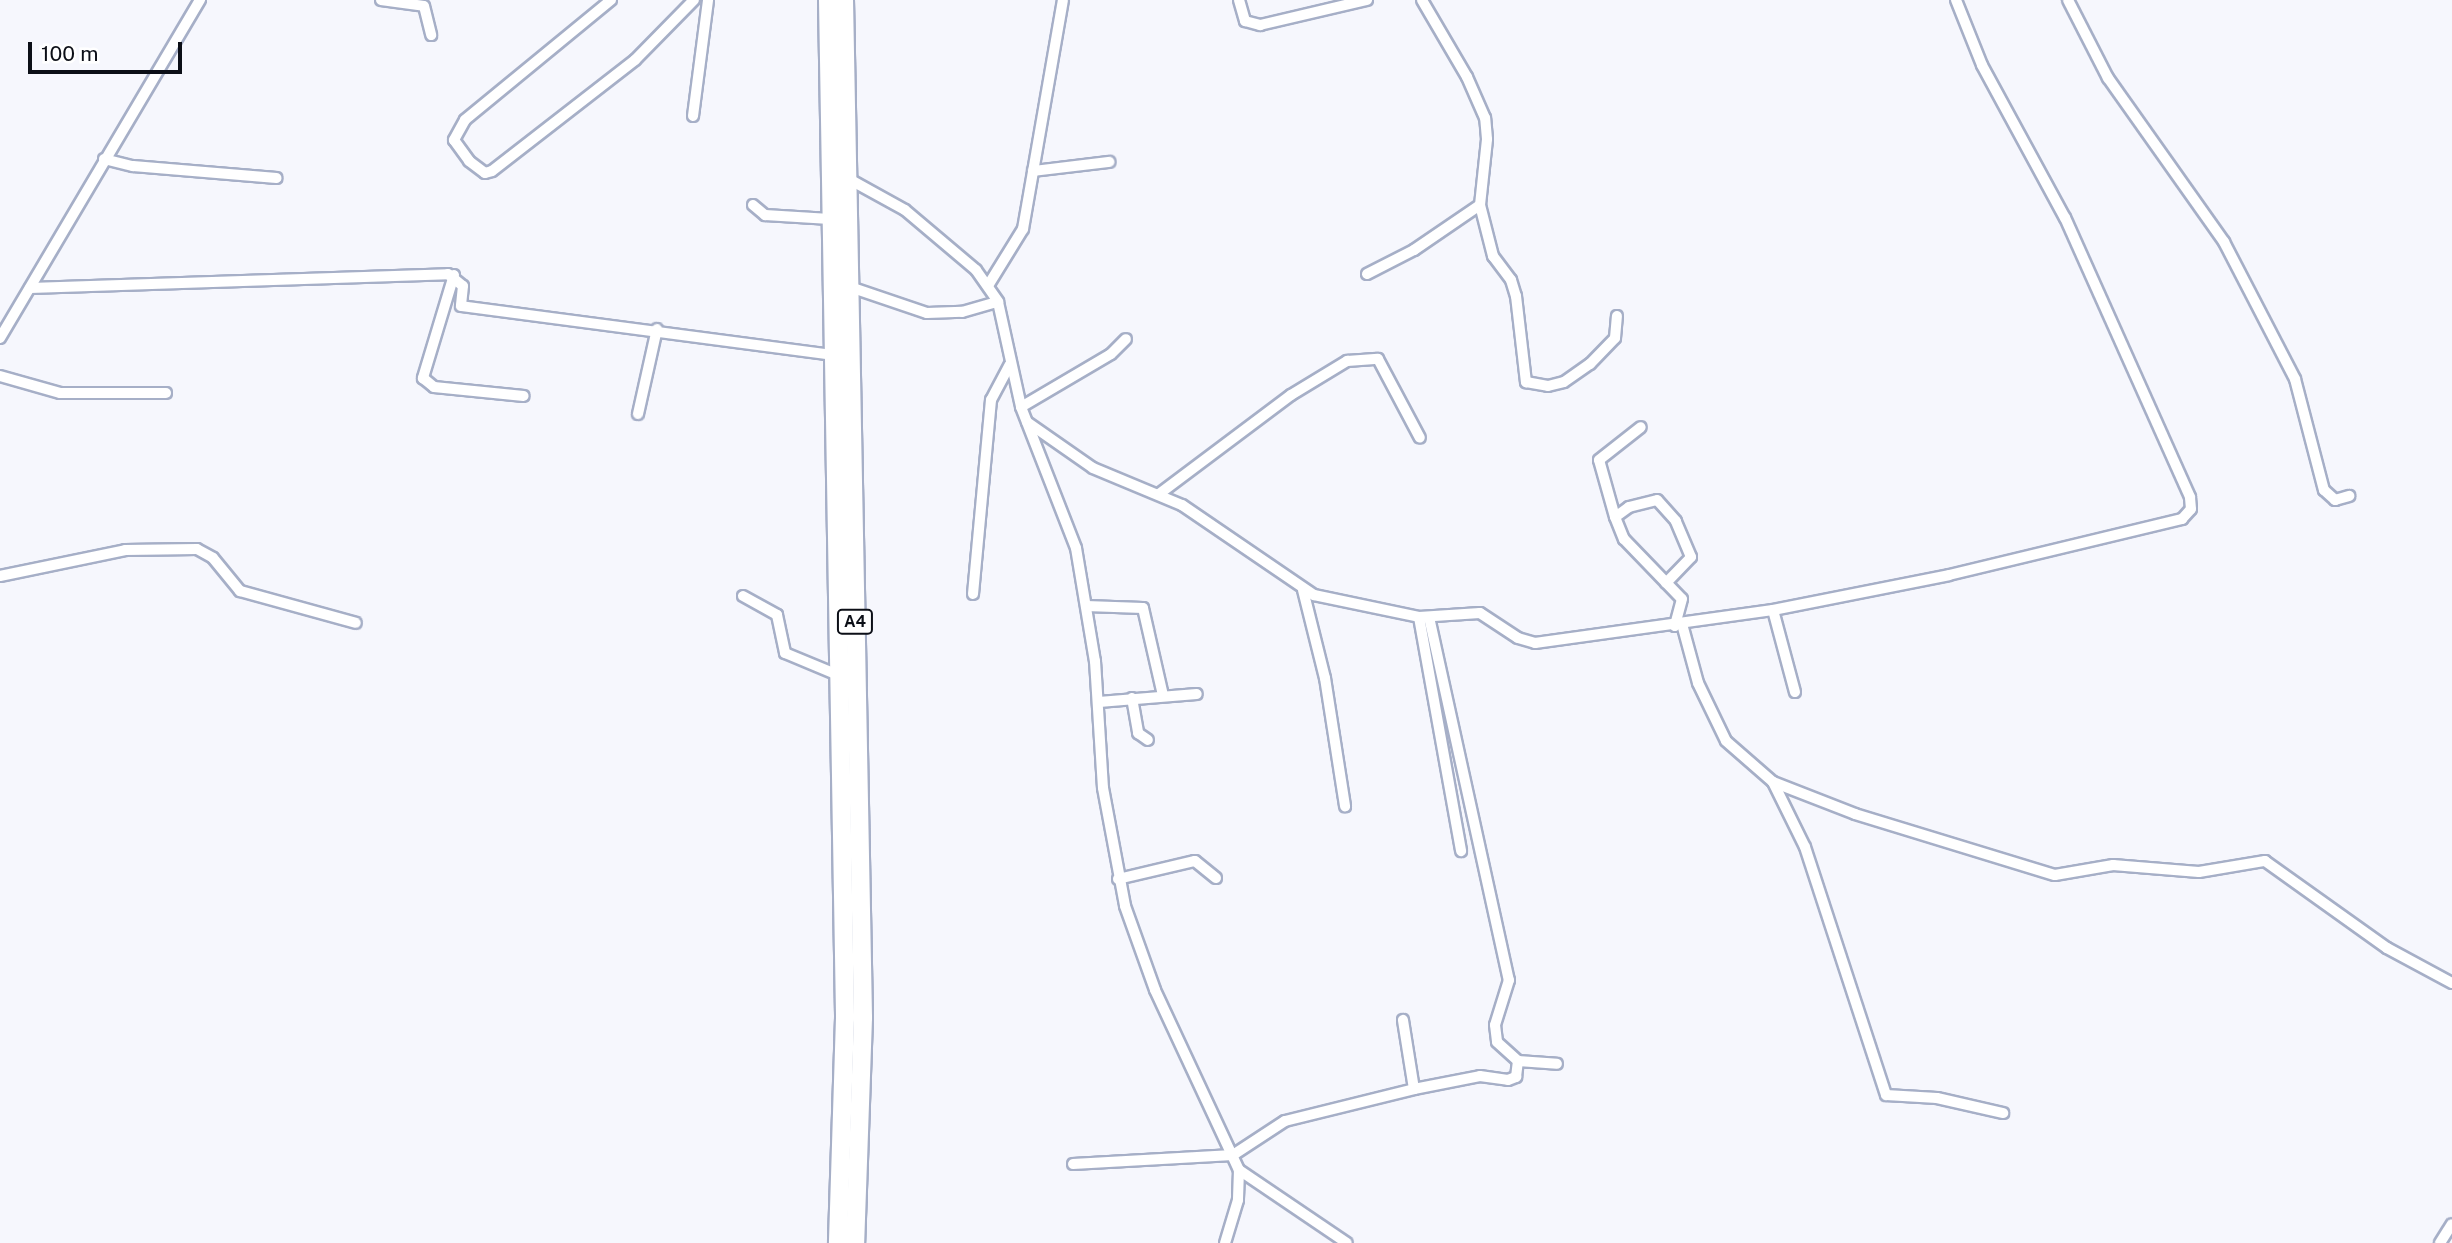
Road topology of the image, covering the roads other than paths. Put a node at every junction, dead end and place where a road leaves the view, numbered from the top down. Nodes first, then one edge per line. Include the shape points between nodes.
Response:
1 (200, 0) edge
2 (381, 0) edge
3 (611, 0) edge
4 (694, 0) edge
5 (708, 0) edge
6 (828, 0) edge
7 (844, 0) edge
8 (1063, 0) edge
9 (1239, 0) edge
10 (1367, 0) edge
11 (1422, 0) edge
12 (1956, 0) edge
13 (2067, 0) edge
14 (431, 35) dead end
15 (693, 117) dead end
16 (104, 159) junction
17 (1109, 162) dead end
18 (1033, 171) junction
19 (276, 178) dead end
20 (847, 178) junction
21 (753, 205) dead end
22 (1480, 205) junction
23 (830, 219) junction
24 (1367, 274) dead end
25 (454, 275) junction
26 (989, 284) junction
27 (30, 288) junction
28 (850, 288) junction
29 (998, 302) junction
30 (1617, 316) dead end
31 (657, 329) junction
32 (0, 338) edge
33 (1126, 339) dead end
34 (833, 355) junction
35 (1010, 365) junction
36 (0, 376) edge
37 (166, 393) dead end
38 (524, 396) dead end
39 (1021, 407) junction
40 (638, 414) dead end
41 (1027, 422) junction
42 (1641, 427) dead end
43 (1420, 438) dead end
44 (1159, 494) junction
45 (2349, 496) dead end
46 (1615, 517) junction
47 (0, 576) edge
48 (1666, 583) junction
49 (1303, 590) junction
50 (973, 594) dead end
51 (743, 596) dead end
52 (1086, 606) junction
53 (1773, 610) junction
54 (1424, 617) junction
55 (356, 622) dead end
56 (1678, 625) junction
57 (838, 675) junction
58 (1794, 692) dead end
59 (1197, 694) dead end
60 (1163, 695) junction
61 (1132, 698) junction
62 (1099, 702) junction
63 (1147, 740) dead end
64 (1773, 782) junction
65 (1345, 806) dead end
66 (1461, 851) dead end
67 (1216, 878) dead end
68 (1118, 879) junction
69 (2452, 983) edge
70 (1403, 1020) dead end
71 (1518, 1061) junction
72 (1558, 1064) dead end
73 (1414, 1088) junction
74 (2003, 1113) dead end
75 (1233, 1155) junction
76 (1073, 1164) dead end
77 (1239, 1170) junction
78 (2452, 1224) edge
79 (838, 1243) edge
80 (855, 1243) edge
81 (1225, 1243) edge
82 (1347, 1243) edge
83 (2440, 1243) edge

1 - 16 street
2 - 14 street via 424,6
3 - 4 street via 465,120 454,140 469,161 485,173 492,171 635,60
5 - 15 street
6 - 23 highway, A4
7 - 20 highway, A4
8 - 18 street
9 - 10 street via 1245,21 1260,25
11 - 22 street via 1485,118
12 - 53 street via 1982,65 2065,218 2191,509 2177,521 1950,575
13 - 45 street via 2108,78 2224,242 2295,379 2324,490 2335,500
16 - 19 street via 133,166
16 - 27 street
17 - 18 street
18 - 26 street via 1023,229
20 - 26 street via 905,210
20 - 28 highway, A4
21 - 23 street via 765,215
22 - 24 street via 1414,250
22 - 30 street via 1493,256 1511,280 1516,296 1526,382 1548,386 1584,368 1615,338
23 - 34 highway, A4
25 - 27 street
25 - 31 street via 463,286 461,306
25 - 38 street via 423,378 434,387
26 - 29 street
27 - 32 street
28 - 29 street via 927,313 962,312
28 - 80 highway, A4 via 863,1018
29 - 35 street
31 - 34 street
31 - 40 street
33 - 39 street via 1111,354
34 - 57 highway, A4
35 - 39 street
35 - 50 street via 991,400
36 - 37 street via 60,393
39 - 41 street
41 - 44 street via 1093,468
41 - 52 street via 1076,548
42 - 46 street via 1599,460
43 - 44 street via 1378,359 1348,362 1291,395
44 - 49 street
46 - 48 street via 1624,539
46 - 48 street via 1629,507 1657,500 1676,521 1691,556
47 - 55 street via 114,552 197,549 213,558 240,591
48 - 56 street via 1682,599
49 - 54 street via 1337,603
49 - 65 street via 1325,678
51 - 57 street via 777,615 785,653
52 - 60 street via 1143,608 1150,622
52 - 62 street
53 - 56 street
53 - 58 street
54 - 56 street via 1480,613 1518,638 1535,643
54 - 66 street
54 - 71 street via 1509,980 1495,1025 1497,1042
56 - 64 street via 1698,683 1726,741
57 - 79 highway, A4 via 845,1018
59 - 60 street
60 - 61 street
61 - 62 street
61 - 63 street via 1138,733
62 - 68 street via 1103,788
64 - 69 street via 1856,814 2055,874 2113,865 2199,872 2265,861 2387,948
64 - 74 street via 1805,847 1886,1095 1948,1100
67 - 68 street via 1195,860
68 - 75 street via 1155,990
70 - 73 street
71 - 72 street
71 - 73 street via 1516,1077 1508,1080 1480,1076
73 - 75 street via 1285,1121
75 - 76 street
75 - 77 street
77 - 81 street via 1238,1200
77 - 82 street
78 - 83 street

